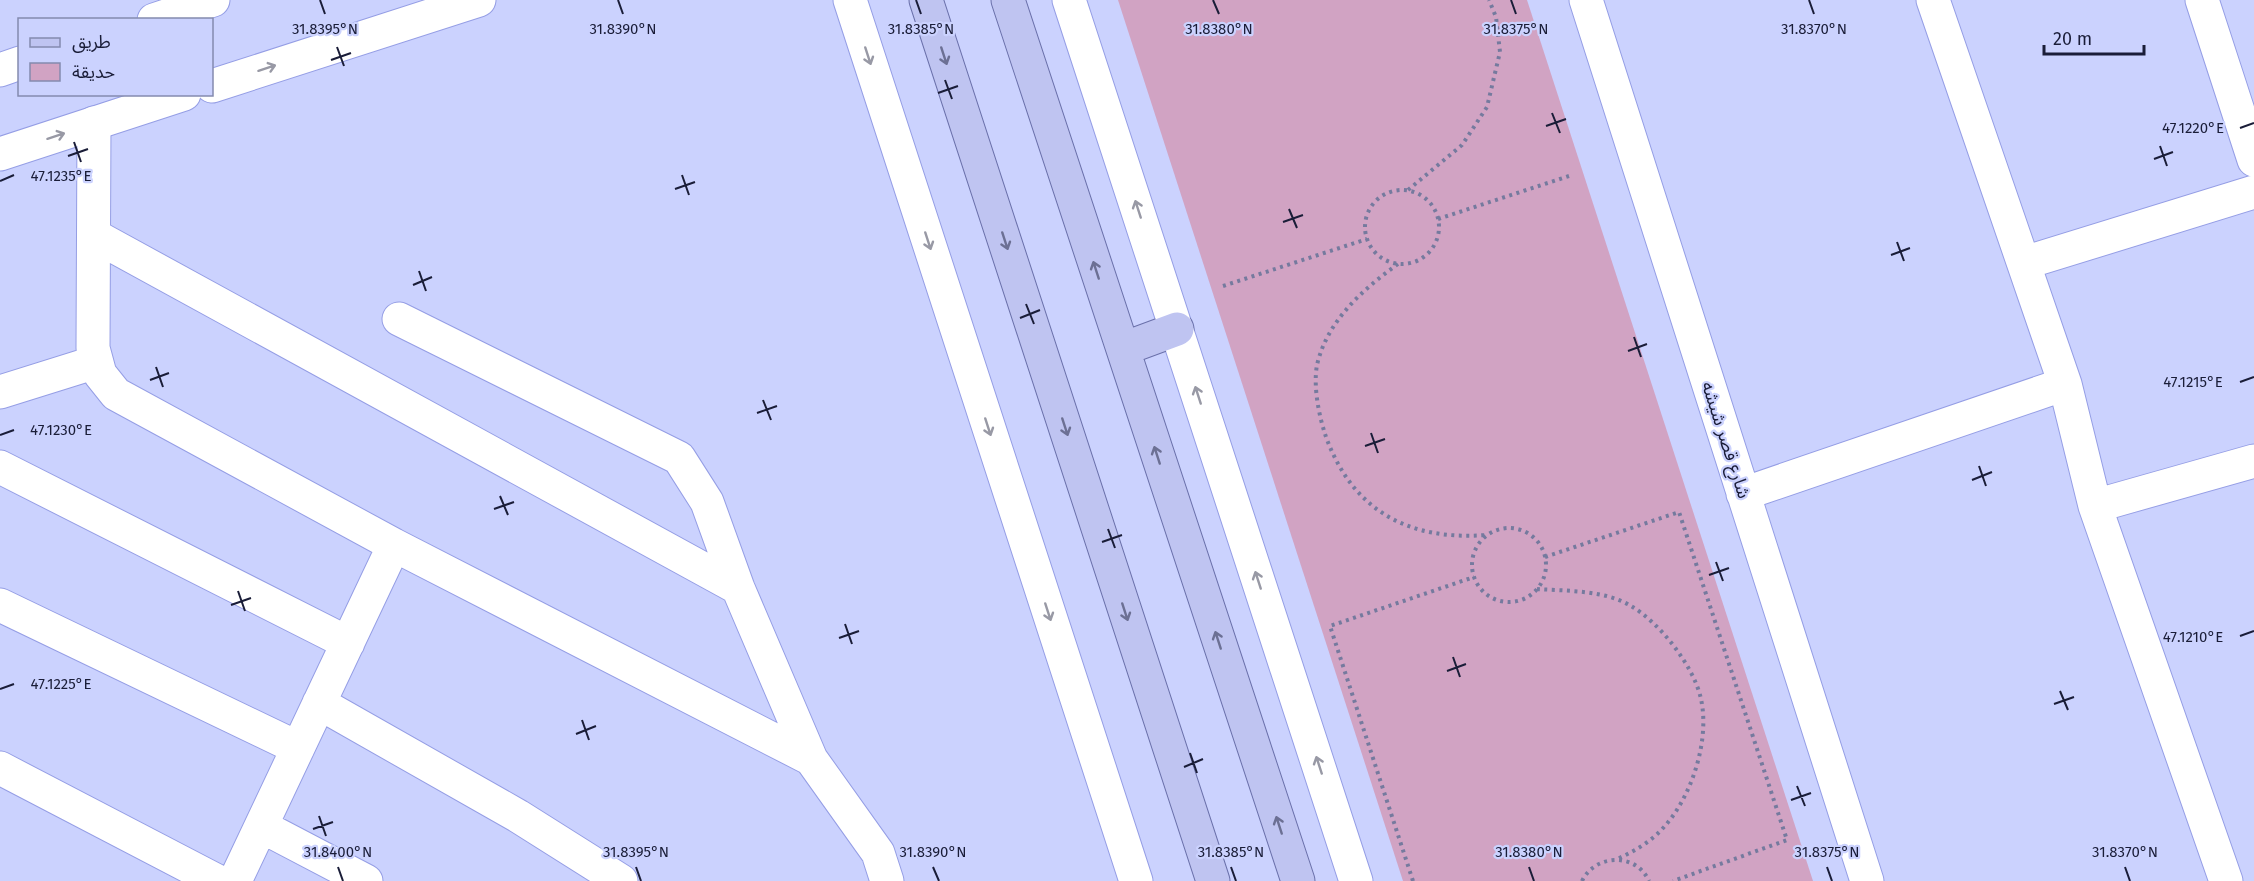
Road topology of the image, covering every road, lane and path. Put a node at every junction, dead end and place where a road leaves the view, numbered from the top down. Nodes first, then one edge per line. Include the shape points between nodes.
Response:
1 (213, 0) edge
2 (479, 0) edge
3 (850, 0) edge
4 (926, 0) edge
5 (1008, 0) edge
6 (1069, 0) edge
7 (1489, 0) edge
8 (1586, 0) edge
9 (1933, 0) edge
10 (2202, 0) edge
11 (160, 18) edge
12 (18, 64) edge
13 (0, 70) edge
14 (213, 86) edge
15 (178, 96) edge
16 (94, 123) junction
17 (0, 154) edge
18 (2254, 160) edge
19 (1569, 176) dead end
20 (1407, 190) junction
21 (2254, 192) edge
22 (1438, 219) junction
23 (95, 236) junction
24 (1367, 239) junction
25 (2024, 263) junction
26 (1398, 264) junction
27 (1223, 286) dead end
28 (399, 319) dead end
29 (1177, 329) junction
30 (1123, 349) junction
31 (96, 362) junction
32 (2065, 384) junction
33 (0, 392) edge
34 (2254, 461) edge
35 (0, 467) edge
36 (1743, 494) junction
37 (2095, 507) junction
38 (1486, 535) junction
39 (394, 545) junction
40 (1545, 557) junction
41 (1474, 577) junction
42 (738, 588) junction
43 (1537, 589) junction
44 (0, 605) edge
45 (348, 643) junction
46 (319, 703) junction
47 (298, 748) junction
48 (812, 759) junction
49 (0, 768) edge
50 (261, 826) junction
51 (1615, 860) junction
52 (217, 881) edge
53 (235, 881) edge
54 (366, 881) edge
55 (621, 881) edge
56 (887, 881) edge
57 (1136, 881) edge
58 (1213, 881) edge
59 (1298, 881) edge
60 (1356, 881) edge
61 (1413, 881) edge
62 (1582, 881) edge
63 (1649, 881) edge
64 (1673, 881) edge
65 (1867, 881) edge
66 (2226, 881) edge

1 - 11 street
14 -> 2 street
3 -> 57 street
4 -> 58 main road
30 -> 5 main road
29 -> 6 street
7 - 20 path via 1496,17 1500,52 1487,107 1462,145
8 - 36 street, شارع قصر شيشه
9 - 25 street
10 - 18 street
12 - 13 street
15 - 16 street
17 -> 16 street
16 - 23 street
19 - 22 path
20 - 22 path via 1425,197
20 - 24 path via 1390,192 1372,206 1365,228
21 - 25 street
22 - 26 path via 1436,244 1428,254 1417,261
23 - 31 street
23 - 42 street
24 - 26 path via 1381,258
24 - 27 path
25 - 32 street
26 - 38 path via 1341,315 1327,340 1317,366 1319,418 1354,490 1389,518 1422,531
28 - 42 street via 679,458 707,502
29 - 30 main road
60 -> 29 street
59 -> 30 main road
31 - 33 street
31 - 39 street via 116,394
32 - 36 street
32 - 37 street
34 - 37 street
35 - 45 street
36 - 65 street, شارع قصر شيشه
37 - 66 street
38 - 40 path via 1509,527 1520,529 1532,535
38 - 41 path via 1473,554
39 - 45 street
39 - 48 street
40 - 43 path via 1546,570
40 - 64 path via 1679,512 1787,840
41 - 43 path via 1479,587 1498,601 1524,599
41 - 61 path via 1330,626
42 - 48 street
43 - 51 path via 1607,596 1630,605 1667,638 1688,668 1701,699 1700,746 1688,790 1663,829 1635,851
44 - 47 street
45 - 46 street
46 - 47 street
46 - 55 street via 518,816
47 - 50 street
48 - 56 street via 878,853
49 - 52 street
50 - 53 street
50 - 54 street
51 - 62 path via 1593,867
51 - 63 path via 1638,867

